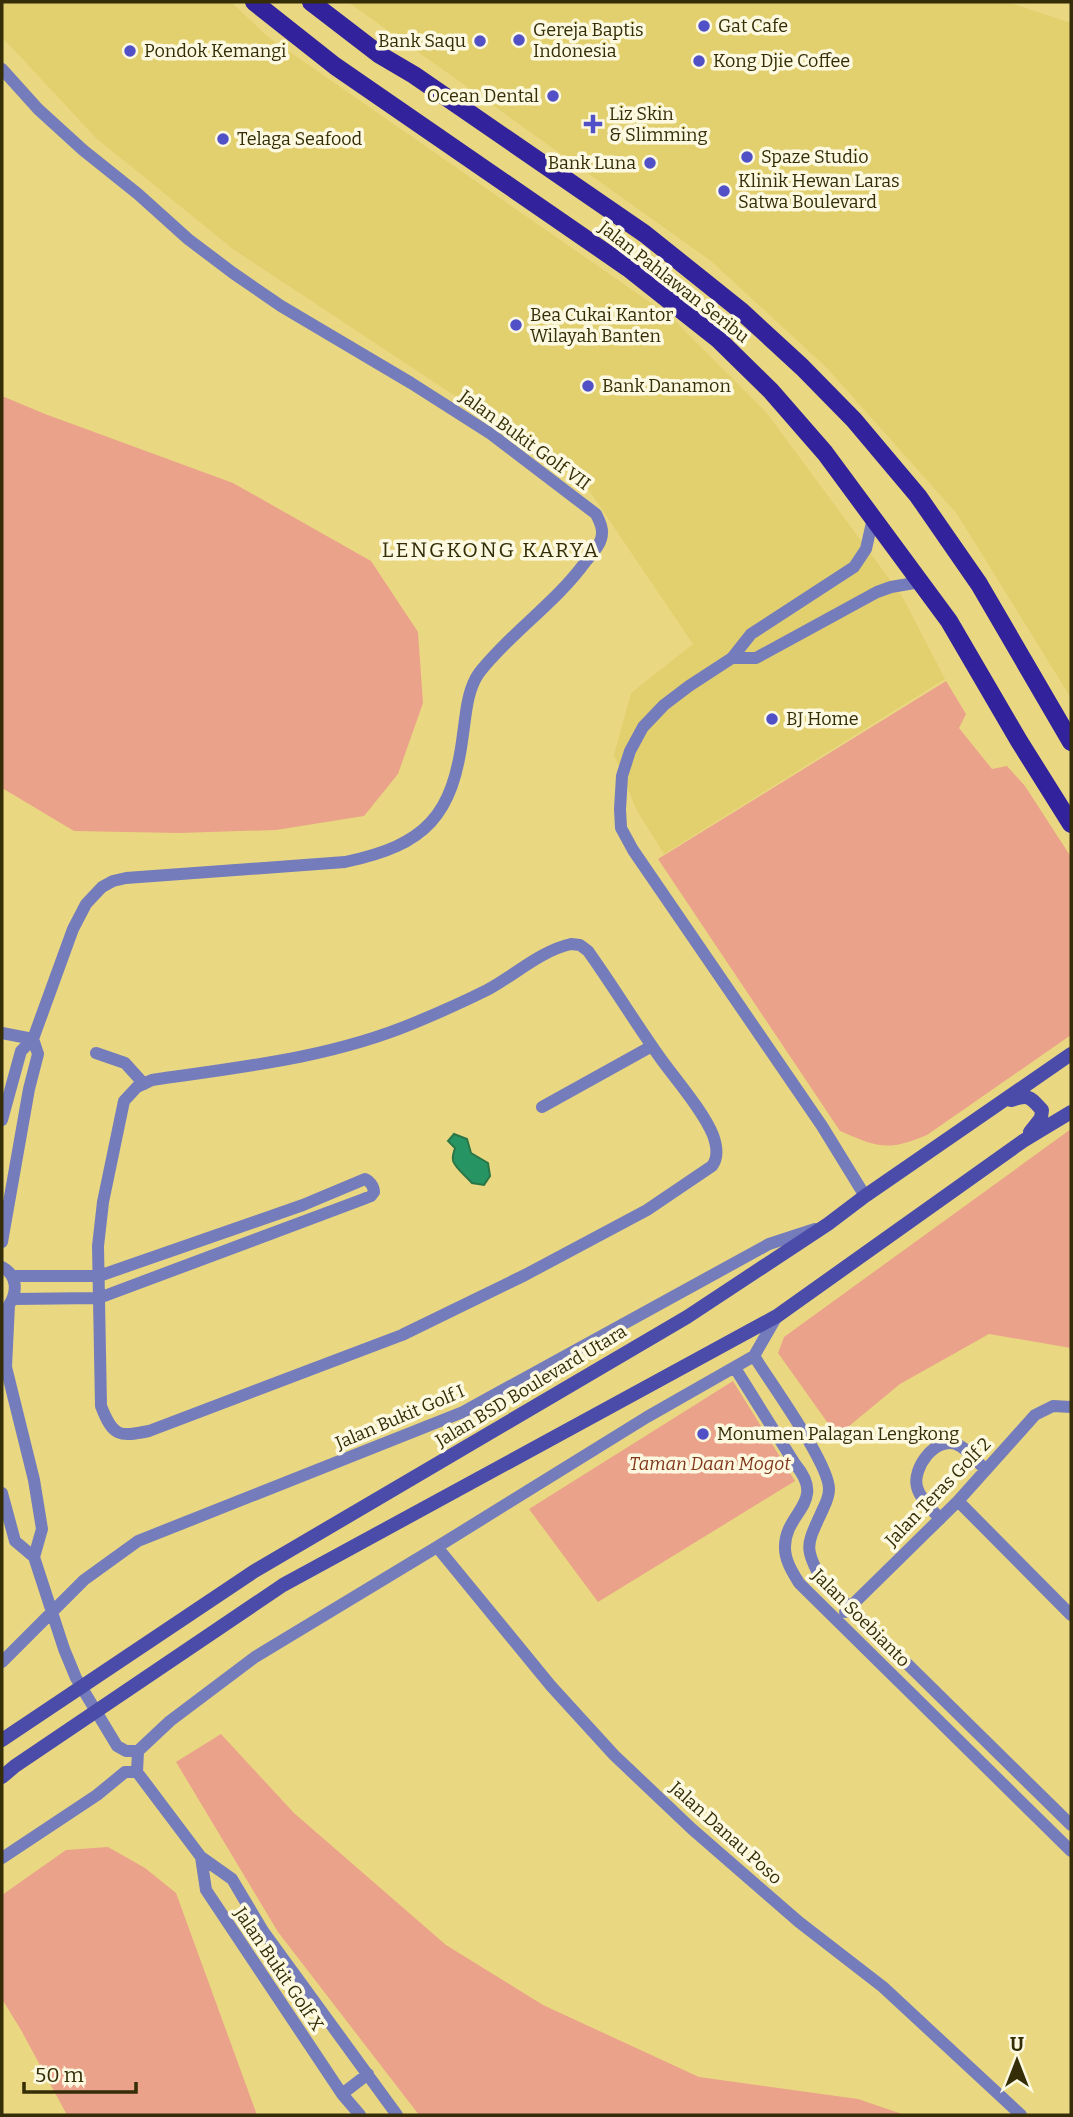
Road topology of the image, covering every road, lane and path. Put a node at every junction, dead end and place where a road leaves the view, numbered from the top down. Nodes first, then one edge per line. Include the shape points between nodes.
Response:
1 (254, 2) edge
2 (311, 2) edge
3 (2, 69) edge
4 (873, 518) junction
5 (920, 582) junction
6 (732, 658) junction
7 (1071, 742) edge
8 (1071, 824) edge
9 (2, 1033) edge
10 (33, 1039) junction
11 (652, 1046) junction
12 (96, 1053) dead end
13 (1071, 1054) edge
14 (144, 1084) junction
15 (1000, 1104) junction
16 (541, 1107) dead end
17 (1071, 1112) edge
18 (2, 1120) edge
19 (1023, 1141) junction
20 (865, 1196) junction
21 (257, 1221) junction
22 (828, 1224) junction
23 (264, 1237) junction
24 (2, 1242) edge
25 (2, 1267) edge
26 (12, 1276) junction
27 (99, 1276) junction
28 (99, 1298) junction
29 (8, 1305) edge
30 (777, 1317) junction
31 (754, 1356) junction
32 (735, 1368) junction
33 (1071, 1407) edge
34 (986, 1470) junction
35 (2, 1493) edge
36 (958, 1501) junction
37 (940, 1519) junction
38 (437, 1548) junction
39 (34, 1557) junction
40 (851, 1607) junction
41 (52, 1613) junction
42 (1071, 1615) edge
43 (837, 1619) junction
44 (2, 1662) edge
45 (2, 1739) edge
46 (132, 1751) junction
47 (1004, 1758) junction
48 (990, 1770) junction
49 (131, 1772) junction
50 (2, 1777) edge
51 (1071, 1825) edge
52 (1071, 1851) edge
53 (201, 1857) junction
54 (2, 1858) edge
55 (263, 1931) junction
56 (241, 1944) junction
57 (368, 2074) junction
58 (342, 2094) junction
59 (360, 2115) edge
60 (397, 2115) edge
61 (1021, 2115) edge

1 - 4 main road, Jalan Pahlawan Seribu via 335,66 628,268 719,340 825,453
2 - 7 main road, Jalan Pahlawan Seribu via 380,55 645,234 740,310 802,368 854,420 918,496 979,584
3 - 10 street, Jalan Bukit Golf VII via 83,150 200,247 281,306 491,434 579,500 602,525 602,538 578,573 477,676 468,696 453,788 426,828 396,847 345,862 113,881 93,895 73,929
4 - 5 main road, Jalan Pahlawan Seribu
4 - 6 street via 866,549 854,567 751,634
5 - 6 street via 877,592 756,658
5 - 8 main road, Jalan Pahlawan Seribu via 949,621
6 - 20 street via 689,685 643,727 622,776 621,828
9 - 10 street
10 - 18 street, Jalan Bukit Golf VII via 21,1051
10 - 24 street, Jalan Bukit Golf VII via 38,1054
11 - 14 street via 588,951 571,944 551,950 477,995 373,1038 288,1060
11 - 16 street
11 - 28 street via 713,1135 717,1158 712,1166 647,1210 402,1335 149,1431 127,1435 117,1433 101,1406
12 - 14 street via 125,1063
13 - 15 main road, Jalan BSD Boulevard Utara
14 - 27 street via 124,1101 120,1116 103,1202
15 - 19 main road via 1026,1096 1042,1110
15 - 20 main road, Jalan BSD Boulevard Utara
17 - 19 main road
19 - 30 main road
20 - 22 main road, Jalan BSD Boulevard Utara
21 - 23 street
21 - 23 street via 365,1179 374,1188 371,1196
21 - 27 street
22 - 41 street, Jalan Bukit Golf I via 769,1244 463,1412 138,1541 84,1580
22 - 45 main road, Jalan BSD Boulevard Utara via 687,1317 253,1572
23 - 28 street
25 - 26 street
26 - 27 street
26 - 29 street via 16,1291
27 - 28 street
28 - 29 street
29 - 39 street via 6,1367 42,1530
30 - 31 street
30 - 50 main road via 284,1585
31 - 32 street
31 - 40 street, Jalan Soebianto via 826,1474 830,1488 808,1548 822,1580
32 - 38 street via 647,1417
32 - 43 street, Jalan Soebianto via 804,1475 807,1499 789,1530 785,1548 789,1567 799,1583
33 - 34 street, Jalan Teras Golf 2 via 1053,1406 1035,1415
34 - 36 street, Jalan Teras Golf 2
34 - 37 street via 960,1445 937,1447 929,1454 919,1468 917,1487
35 - 39 street via 15,1541
36 - 37 street, Jalan Teras Golf 2
36 - 42 street
37 - 40 street, Jalan Teras Golf 2
38 - 46 street via 255,1657
38 - 61 street, Jalan Danau Poso via 614,1755 789,1913 883,1987
39 - 41 street
40 - 43 street, Jalan Teras Golf 2
40 - 47 street, Jalan Soebianto
41 - 44 street, Jalan Bukit Golf I
41 - 46 street via 76,1678 117,1746
43 - 48 street, Jalan Soebianto
46 - 49 street
47 - 48 street
47 - 51 street, Jalan Soebianto
48 - 52 street, Jalan Soebianto
49 - 53 street, Jalan Bukit Golf X
49 - 54 street
53 - 55 street, Jalan Bukit Golf X via 232,1879
53 - 56 street, Jalan Bukit Golf X via 206,1890
55 - 56 street
55 - 57 street, Jalan Bukit Golf X
56 - 58 street, Jalan Bukit Golf X
57 - 58 street
57 - 60 street, Jalan Bukit Golf X
58 - 59 street, Jalan Bukit Golf X

